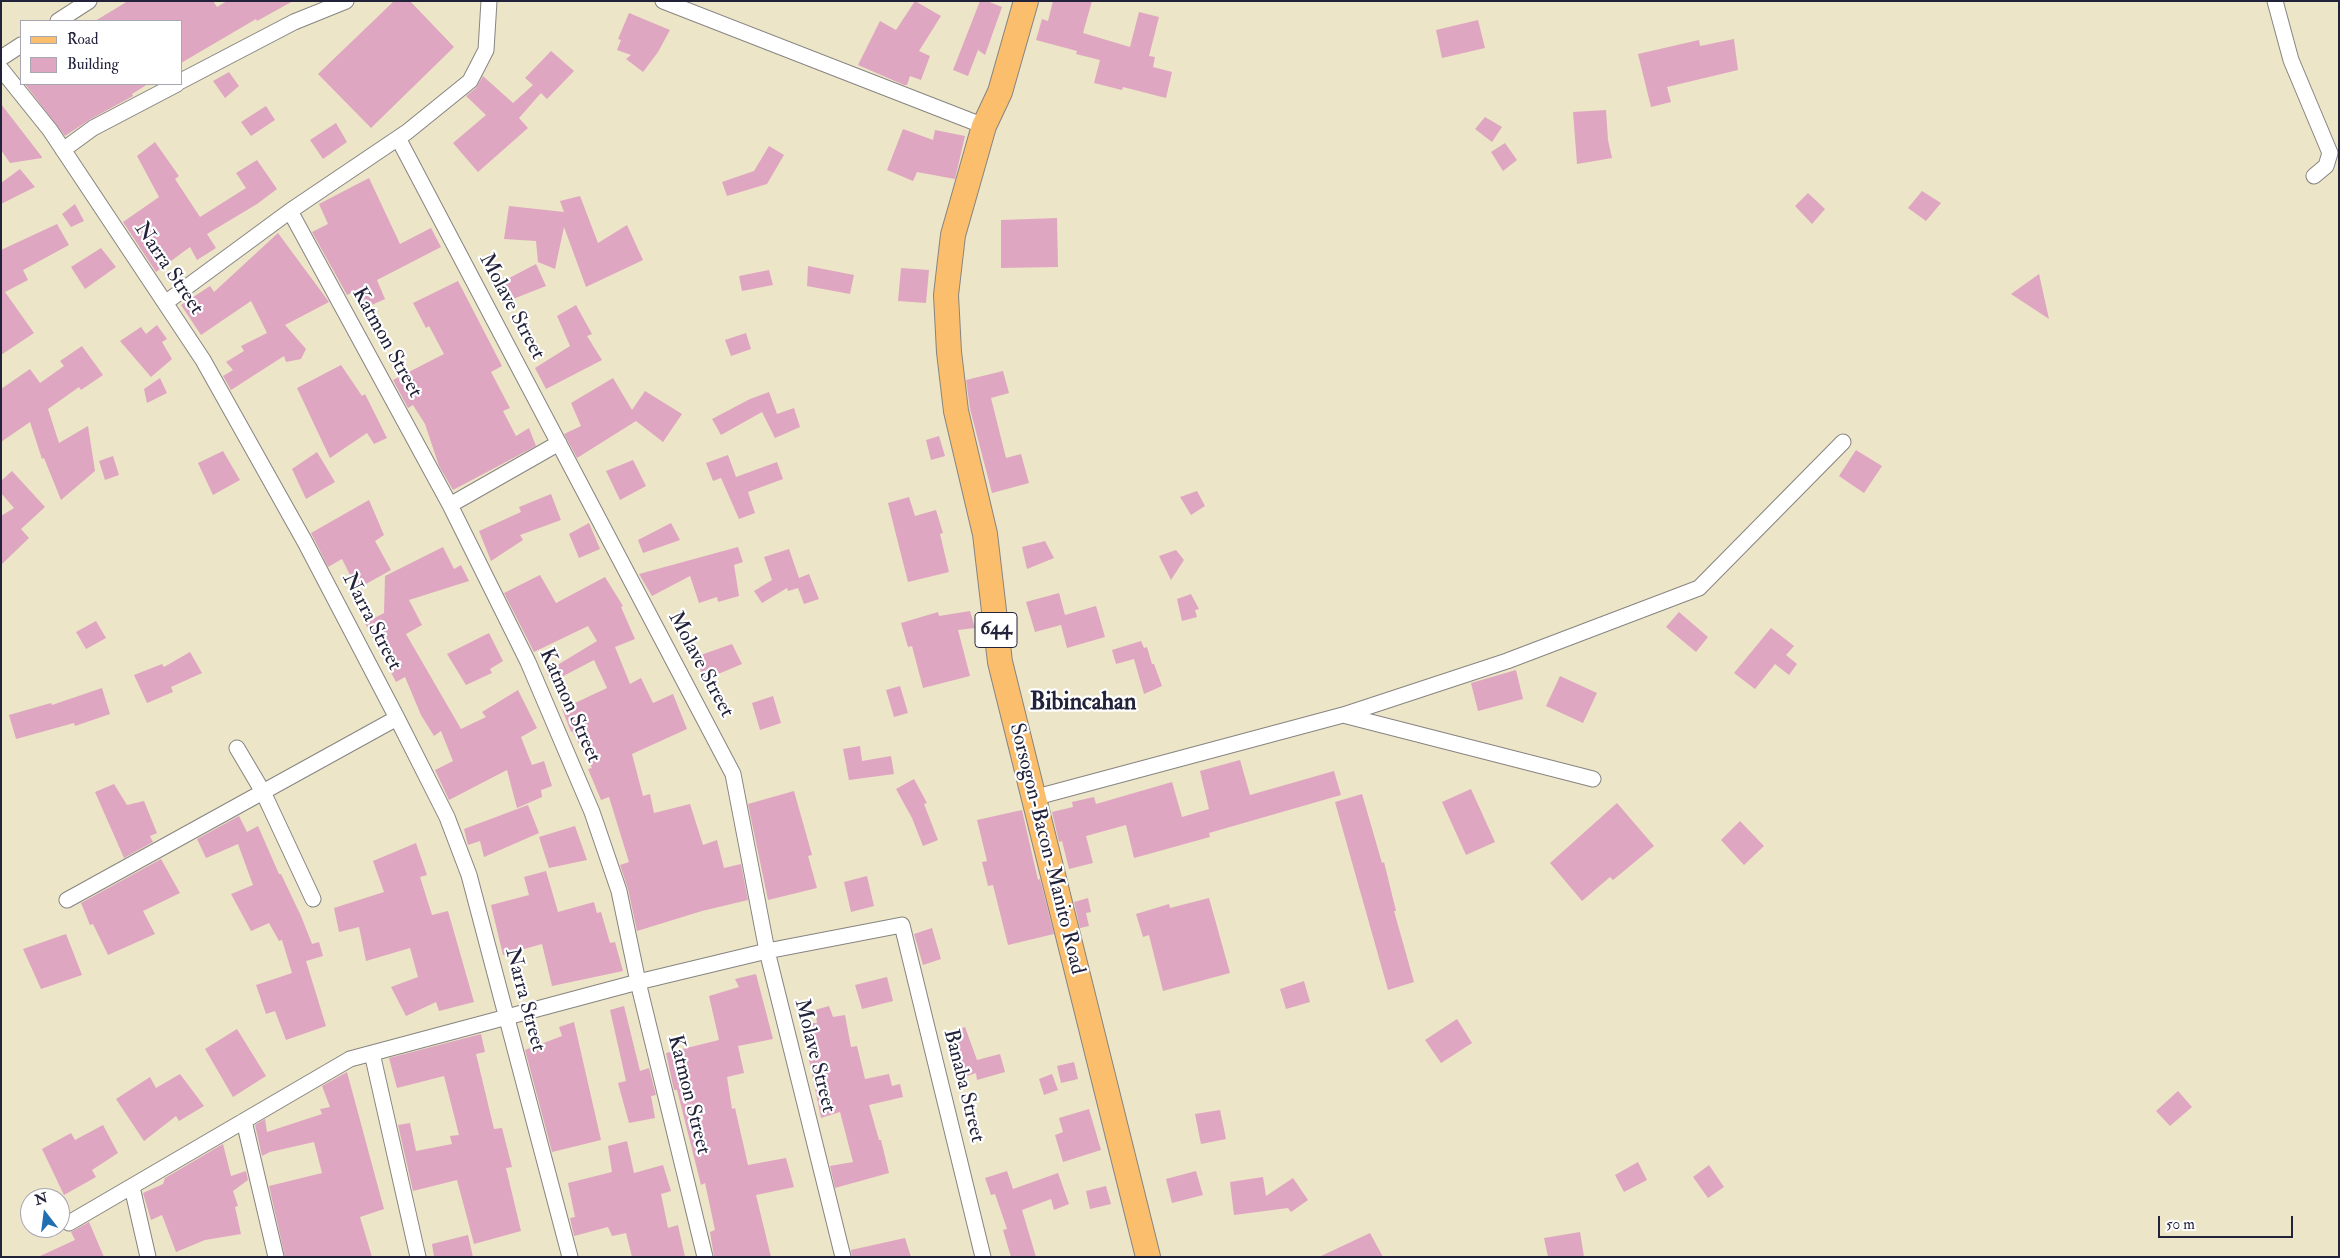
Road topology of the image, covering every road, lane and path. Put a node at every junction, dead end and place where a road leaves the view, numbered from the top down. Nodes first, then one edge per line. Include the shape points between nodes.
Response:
1 (89, 1) edge
2 (346, 1) edge
3 (489, 1) edge
4 (662, 1) edge
5 (1026, 1) edge
6 (2276, 1) edge
7 (60, 20) edge
8 (20, 46) edge
9 (1, 58) edge
10 (1, 69) edge
11 (182, 80) edge
12 (175, 85) edge
13 (984, 126) junction
14 (398, 138) junction
15 (63, 150) junction
16 (2314, 176) dead end
17 (290, 212) junction
18 (165, 303) junction
19 (1843, 442) dead end
20 (558, 443) junction
21 (450, 505) junction
22 (1343, 716) junction
23 (397, 718) junction
24 (237, 748) dead end
25 (1593, 779) dead end
26 (263, 792) junction
27 (1033, 798) junction
28 (313, 899) dead end
29 (67, 900) dead end
30 (766, 951) junction
31 (638, 982) junction
32 (507, 1016) junction
33 (372, 1053) junction
34 (244, 1121) junction
35 (132, 1187) junction
36 (70, 1222) edge
37 (148, 1257) edge
38 (276, 1257) edge
39 (418, 1257) edge
40 (570, 1257) edge
41 (705, 1257) edge
42 (843, 1257) edge
43 (983, 1257) edge
44 (1148, 1257) edge

1 - 7 street
2 - 11 street via 294,22
3 - 14 street via 486,50 470,81
4 - 13 street
5 - 13 main road, Sorsogon-Bacon-Manito Road / 644 via 1000,92
6 - 16 street via 2291,60 2330,153 2326,166
8 - 9 street
10 - 15 street, Narra Street
12 - 15 street via 93,128
13 - 27 main road, Sorsogon-Bacon-Manito Road / 644 via 954,235 946,296 949,352 956,411 984,534 1000,662
14 - 17 street
14 - 20 street, Molave Street
15 - 18 street, Narra Street
17 - 18 street
17 - 21 street, Katmon Street
18 - 23 street, Narra Street via 204,360 305,542
19 - 22 street via 1699,588 1507,661
20 - 21 street
20 - 30 street, Molave Street via 733,774
21 - 31 street, Katmon Street via 528,662 592,812 619,891
22 - 25 street
22 - 27 street
23 - 26 street
23 - 32 street, Narra Street via 447,817 469,875
24 - 26 street
26 - 28 street
26 - 29 street
27 - 44 main road, Sorsogon-Bacon-Manito Road / 644
30 - 31 street
30 - 42 street, Molave Street
30 - 43 street, Banaba Street via 902,925
31 - 32 street
31 - 41 street, Katmon Street
32 - 33 street
32 - 40 street, Narra Street
33 - 34 street via 350,1059
33 - 39 street
34 - 35 street
34 - 38 street
35 - 36 street
35 - 37 street

